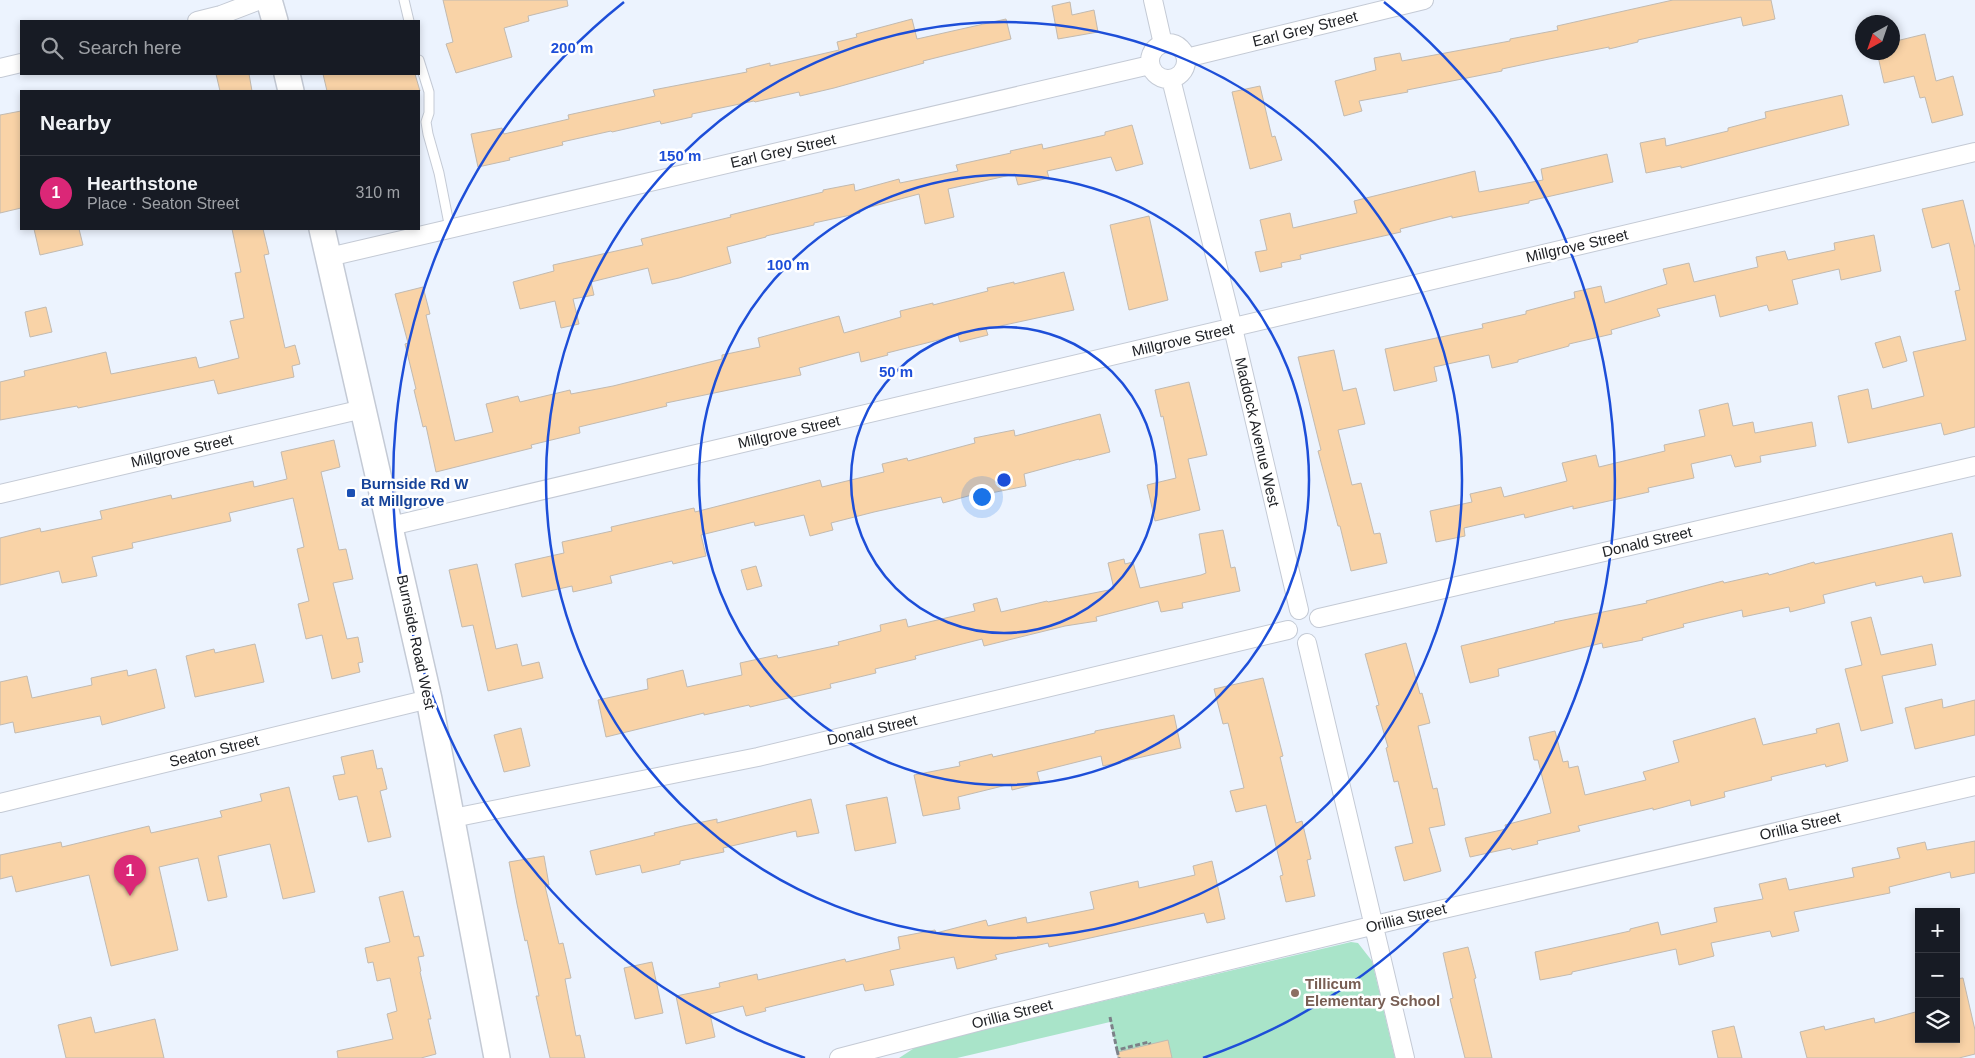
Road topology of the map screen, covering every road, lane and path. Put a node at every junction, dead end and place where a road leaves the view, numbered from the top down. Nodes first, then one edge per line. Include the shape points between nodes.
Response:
1 (260, 0) edge
2 (269, 0) edge
3 (404, 0) edge
4 (1153, 0) edge
5 (1424, 0) edge
6 (201, 20) edge
7 (275, 20) edge
8 (409, 20) edge
9 (1163, 44) junction
10 (1186, 58) junction
11 (20, 63) edge
12 (420, 63) edge
13 (1150, 65) junction
14 (0, 68) edge
15 (286, 75) edge
16 (1171, 79) junction
17 (290, 90) edge
18 (1975, 152) edge
19 (450, 229) junction
20 (322, 230) edge
21 (328, 257) junction
22 (1233, 328) junction
23 (364, 409) junction
24 (1975, 466) edge
25 (0, 494) edge
26 (390, 526) junction
27 (1299, 610) junction
28 (1319, 618) junction
29 (1288, 630) junction
30 (1307, 643) junction
31 (429, 699) junction
32 (1975, 786) edge
33 (0, 803) edge
34 (453, 818) junction
35 (1373, 925) junction
36 (1110, 1018) dead end
37 (1150, 1044) dead end
38 (1117, 1050) junction
39 (497, 1058) edge
40 (839, 1058) edge
41 (1119, 1058) edge
42 (1405, 1058) edge

1 - 6 street
2 - 7 main road
3 - 8 lane
4 - 9 street
5 - 10 street, Earl Grey Street
9 - 10 street via 1180,48
9 - 13 street via 1151,54
10 - 16 street via 1181,74
11 - 14 street
12 - 19 lane via 429,92 428,134
13 - 16 street via 1160,78
13 - 19 street, Earl Grey Street
15 - 17 main road
16 - 22 street, Maddock Avenue West
18 - 22 street, Millgrove Street
19 - 21 street, Earl Grey Street
20 - 21 main road, Burnside Road West
21 - 23 main road, Burnside Road West
22 - 26 street, Millgrove Street
22 - 27 street, Maddock Avenue West
23 - 25 street, Millgrove Street
23 - 26 main road, Burnside Road West
24 - 28 street, Donald Street
26 - 31 main road, Burnside Road West
27 - 28 street via 1310,610
27 - 29 street via 1291,616
28 - 30 street via 1319,634
29 - 30 street via 1293,639
29 - 34 street, Donald Street via 758,757
30 - 35 street
31 - 33 street, Seaton Street
31 - 34 main road, Burnside Road West
32 - 35 street, Orillia Street
34 - 39 main road, Burnside Road West
35 - 40 street, Orillia Street
35 - 42 street
36 - 38 path
37 - 38 path
38 - 41 path

